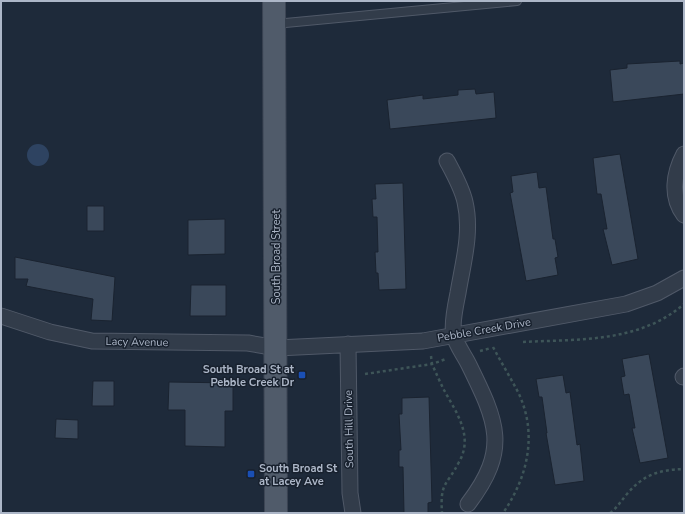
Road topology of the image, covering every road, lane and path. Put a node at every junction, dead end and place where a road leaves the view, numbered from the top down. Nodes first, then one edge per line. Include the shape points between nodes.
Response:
1 (274, 1) edge
2 (517, 1) edge
3 (275, 24) junction
4 (684, 154) edge
5 (447, 161) dead end
6 (684, 215) edge
7 (684, 278) edge
8 (684, 304) edge
9 (1, 316) edge
10 (454, 335) junction
11 (429, 340) junction
12 (517, 342) dead end
13 (348, 344) junction
14 (498, 345) dead end
15 (493, 347) junction
16 (277, 348) junction
17 (464, 356) junction
18 (432, 364) junction
19 (349, 376) junction
20 (684, 469) edge
21 (468, 504) dead end
22 (276, 513) edge
23 (353, 513) edge
24 (442, 513) edge
25 (503, 513) edge
26 (610, 513) edge

1 - 3 main road, South Broad Street
2 - 3 lane
3 - 16 main road, South Broad Street
4 - 6 street via 677,166 675,196
5 - 10 street via 458,180 465,202 468,226
7 - 10 street, Pebble Creek Drive via 657,293 626,304
8 - 12 path via 653,324 633,331 586,340
9 - 16 street, Lacy Avenue via 50,332 92,341 248,343
10 - 11 street, Pebble Creek Drive
10 - 17 street
11 - 13 street, Pebble Creek Drive
11 - 18 path
13 - 16 street, Pebble Creek Drive
13 - 19 street, South Hill Drive
14 - 15 path
15 - 17 path
15 - 25 path via 519,394 527,420 528,440 524,474 515,495
16 - 22 main road, South Broad Street
17 - 18 path
17 - 21 street via 489,406 494,423 495,443 492,464 481,487
18 - 19 path
18 - 24 path via 464,432 464,447 460,461 445,483 441,495
19 - 23 street, South Hill Drive via 350,493
20 - 26 path via 651,473 628,492

